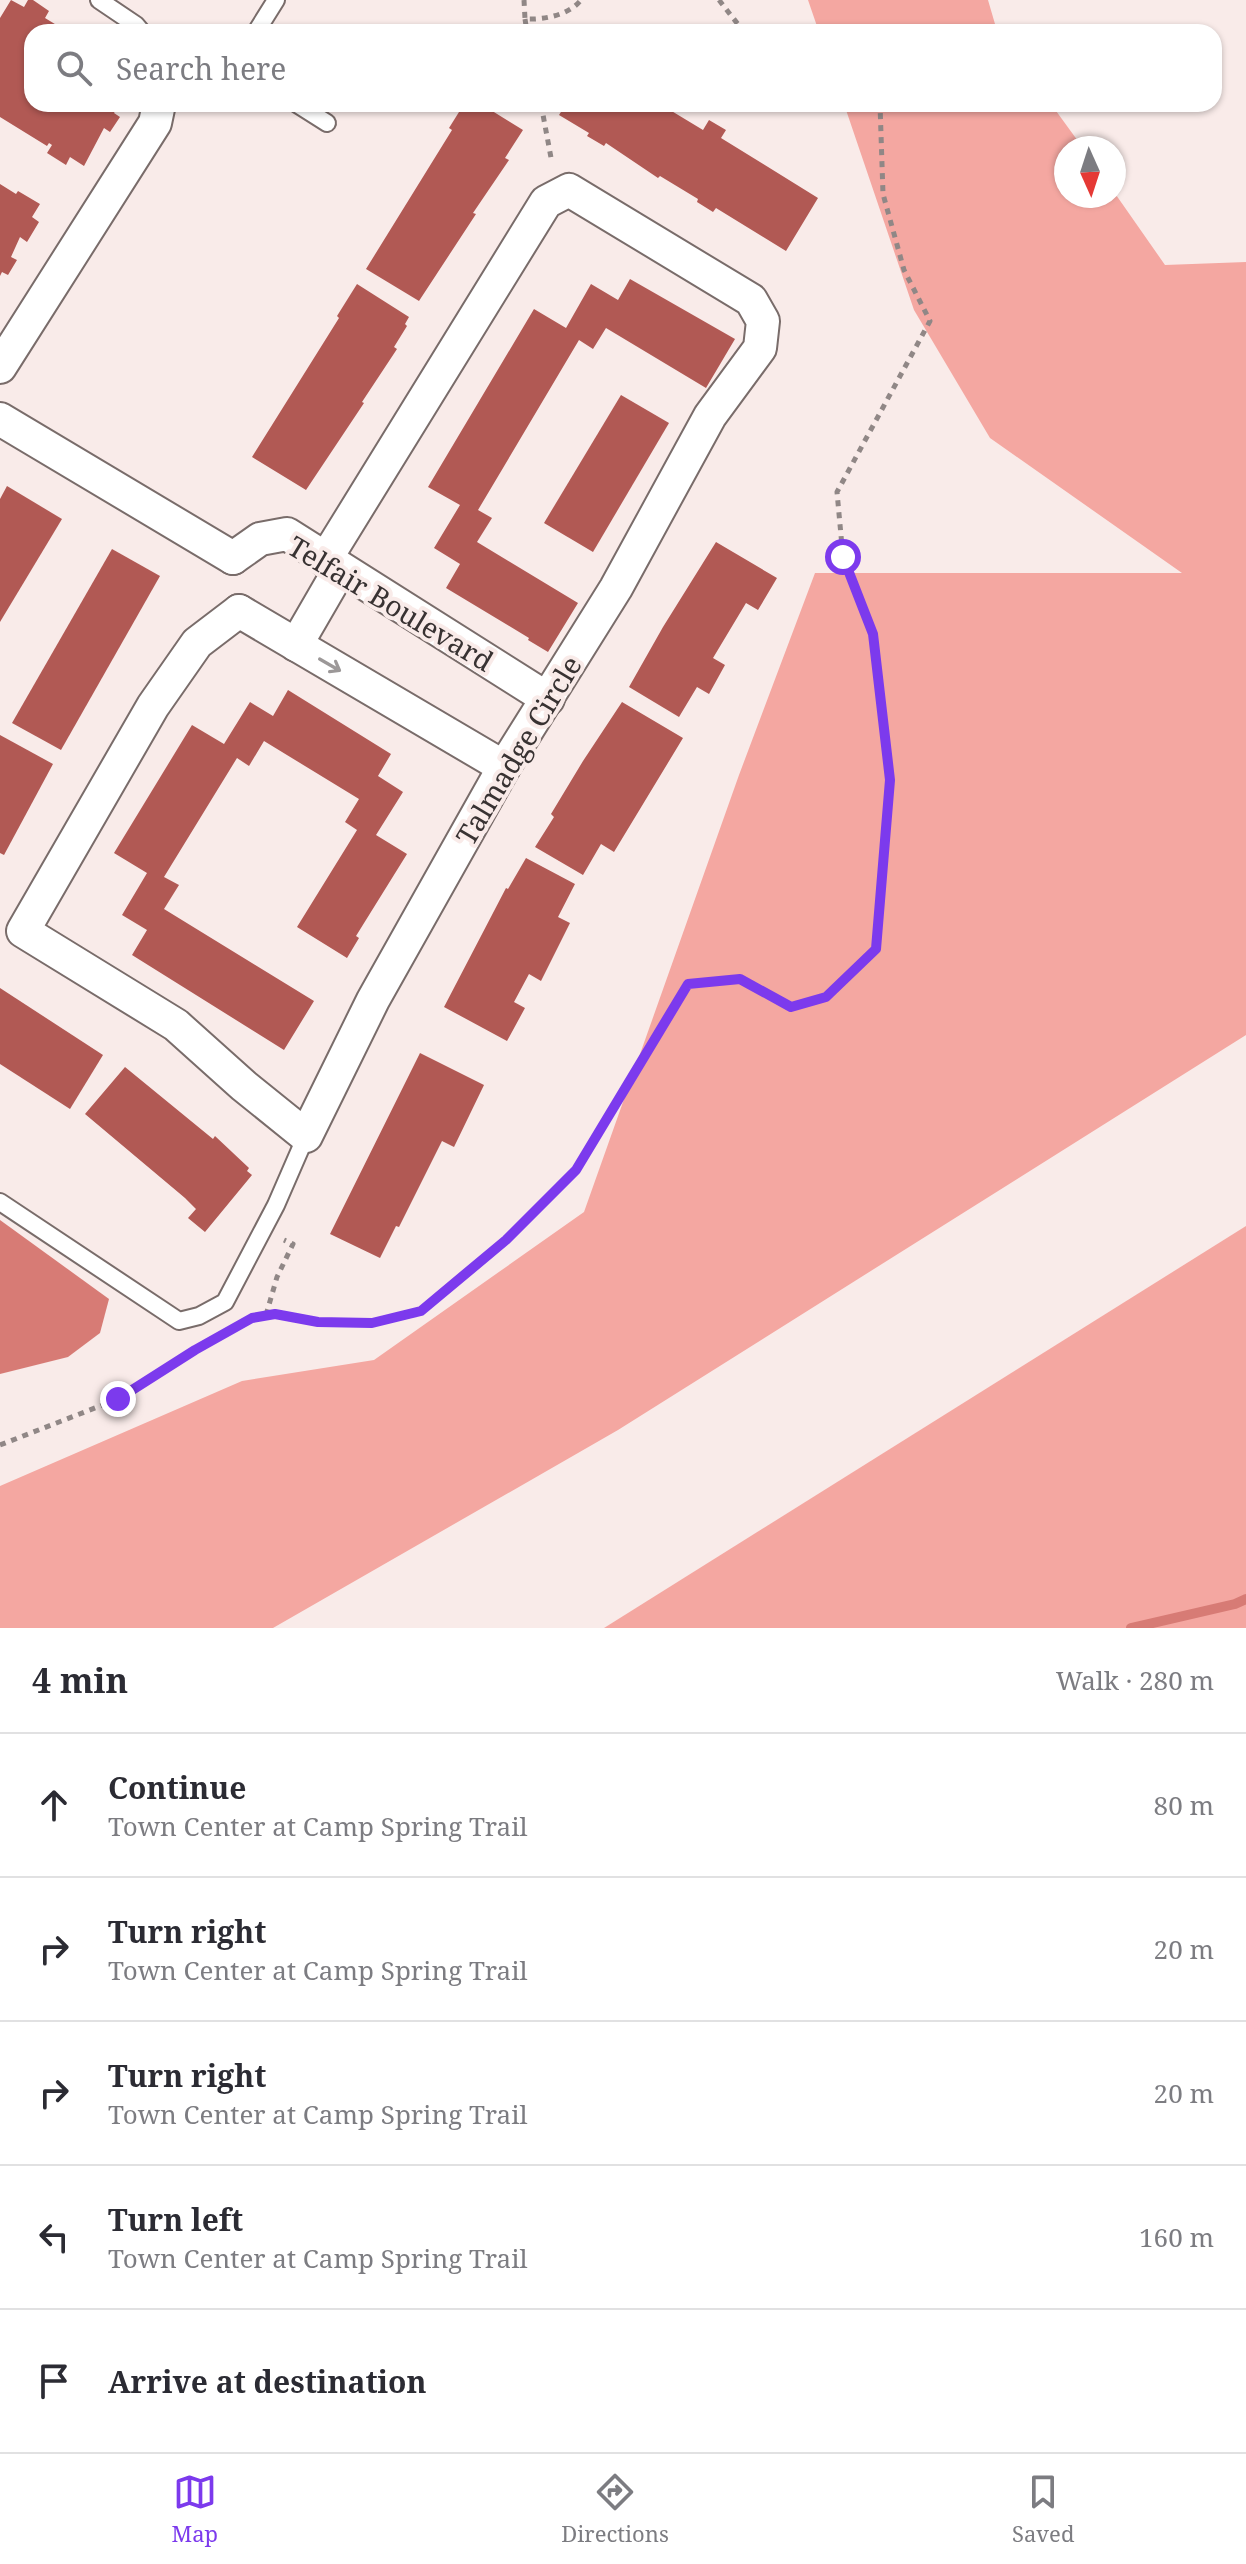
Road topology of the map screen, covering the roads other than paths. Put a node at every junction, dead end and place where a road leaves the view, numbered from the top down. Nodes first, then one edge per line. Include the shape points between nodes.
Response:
1 (99, 0) edge
2 (276, 0) edge
3 (135, 24) edge
4 (261, 24) edge
5 (157, 112) edge
6 (310, 112) edge
7 (327, 123) dead end
8 (0, 367) edge
9 (0, 419) edge
10 (233, 558) junction
11 (332, 564) junction
12 (239, 611) junction
13 (296, 645) junction
14 (548, 699) junction
15 (504, 767) junction
16 (306, 1136) junction
17 (0, 1202) edge

1 - 3 lane
2 - 4 lane
5 - 8 street
6 - 7 lane
9 - 10 street
10 - 11 street, Telfair Boulevard via 260,539 287,534
10 - 12 street
11 - 13 street
11 - 14 street, Telfair Boulevard
11 - 14 street, Talmadge Circle via 546,202 569,190 751,300 763,321 760,348 710,416
12 - 13 street
12 - 16 street via 197,643 153,706 23,931 176,1025
13 -> 15 street
14 - 15 street, Talmadge Circle
15 - 16 street, Talmadge Circle via 373,1000
16 - 17 lane via 225,1302 179,1321

